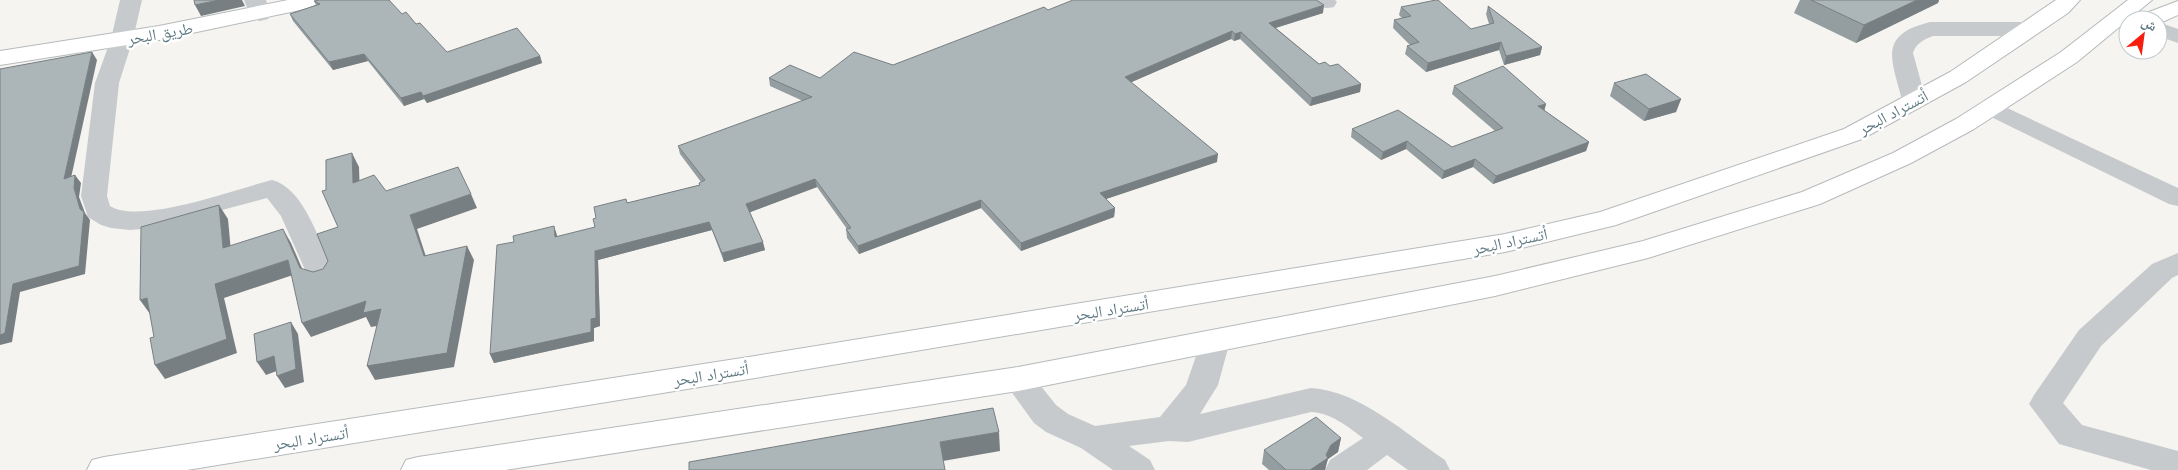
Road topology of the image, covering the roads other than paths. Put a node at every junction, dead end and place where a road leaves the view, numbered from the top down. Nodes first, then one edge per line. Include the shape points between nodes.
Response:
1 (131, 0) edge
2 (319, 0) edge
3 (2069, 0) edge
4 (2141, 0) edge
5 (257, 7) edge
6 (2029, 29) junction
7 (2118, 35) edge
8 (122, 39) junction
9 (2070, 57) junction
10 (0, 58) edge
11 (1914, 100) junction
12 (1990, 106) junction
13 (2178, 198) edge
14 (2178, 263) edge
15 (320, 274) edge
16 (1215, 341) junction
17 (1018, 379) junction
18 (1169, 428) junction
19 (1387, 438) junction
20 (1093, 439) junction
21 (2178, 464) edge
22 (104, 470) edge
23 (418, 470) edge
24 (1138, 470) edge
25 (1342, 470) edge
26 (1433, 470) edge

1 - 8 street
2 - 5 highway, طريق البحر
3 - 6 highway, أتستراد البحر
4 - 9 highway
5 - 8 highway, طريق البحر
6 - 11 highway, أتستراد البحر via 1958,77
6 - 11 street via 1930,29 1916,34 1904,45 1902,53
7 - 9 highway
8 - 10 highway, طريق البحر
8 - 15 street via 107,83 94,196 98,210 104,216 125,222 159,220 272,188 280,193 301,229
9 - 12 highway
11 - 22 highway, أتستراد البحر via 1852,134 1606,219 1505,243
12 - 13 street
12 - 16 highway via 1902,158 1811,198 1648,249 1495,286
14 - 21 street via 2162,270 2090,338 2045,404 2070,435
16 - 17 highway
16 - 18 street via 1202,385
17 - 20 street via 1051,418
17 - 23 highway
18 - 19 street via 1188,429 1311,400 1340,406
18 - 20 street
19 - 25 street
19 - 26 street
20 - 24 street

